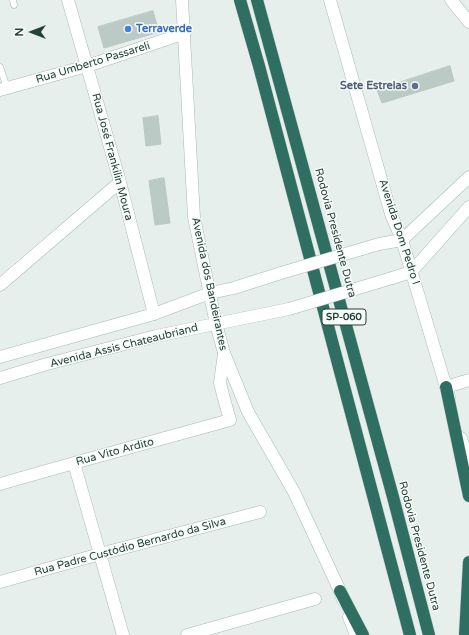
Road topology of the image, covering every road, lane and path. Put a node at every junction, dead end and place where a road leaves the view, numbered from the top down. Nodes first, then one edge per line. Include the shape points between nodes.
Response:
1 (68, 0) edge
2 (182, 0) edge
3 (240, 0) edge
4 (257, 0) edge
5 (330, 0) edge
6 (451, 0) edge
7 (469, 22) edge
8 (184, 33) junction
9 (87, 66) junction
10 (0, 67) edge
11 (3, 89) edge
12 (469, 177) edge
13 (120, 182) junction
14 (469, 207) edge
15 (402, 240) junction
16 (412, 272) junction
17 (0, 285) edge
18 (210, 293) junction
19 (154, 314) junction
20 (216, 324) junction
21 (41, 345) junction
22 (224, 353) junction
23 (0, 357) edge
24 (47, 364) junction
25 (0, 378) edge
26 (469, 380) edge
27 (446, 387) junction
28 (74, 463) junction
29 (469, 463) edge
30 (0, 484) edge
31 (469, 496) edge
32 (260, 512) dead end
33 (100, 554) junction
34 (469, 562) edge
35 (0, 582) edge
36 (340, 591) junction
37 (315, 599) dead end
38 (123, 635) edge
39 (187, 635) edge
40 (356, 635) edge
41 (363, 635) edge
42 (410, 635) edge
43 (429, 635) edge
44 (465, 635) edge

1 - 9 main road, Rua José Frankilin Moura
2 - 8 main road, Avenida dos Bandeirantes
3 - 42 highway, SP-060
4 - 43 highway, Rodovia Presidente Dutra / SP-060
5 - 15 main road, Avenida Dom Pedro I via 391,214
6 - 7 main road
8 - 9 main road, Rua Umberto Passareli
8 - 18 main road, Avenida dos Bandeirantes via 194,217
9 - 11 main road, Rua Umberto Passareli
9 - 13 main road, Rua José Frankilin Moura
10 - 11 lane
12 - 15 main road
13 - 17 main road
13 - 19 main road, Rua José Frankilin Moura
14 - 16 main road
15 - 16 main road, Avenida Dom Pedro I
15 - 18 main road, Avenida Assis Chateaubriand, bridge via 379,244
16 - 20 main road, Avenida Assis Chateaubriand, bridge via 288,309
16 - 27 main road, Avenida Dom Pedro I
18 - 19 main road, Avenida Assis Chateaubriand
18 - 20 main road, Avenida dos Bandeirantes
19 - 21 main road, Avenida Assis Chateaubriand
20 - 22 main road, Avenida dos Bandeirantes
20 - 24 main road, Avenida Assis Chateaubriand via 156,336
21 - 23 main road, Avenida Assis Chateaubriand
21 - 24 main road
22 - 28 main road, Rua Vito Ardito via 220,383 230,420
22 - 36 main road, Avenida dos Bandeirantes via 248,412 294,492
24 - 25 main road, Avenida Assis Chateaubriand
26 - 27 main road
27 - 29 main road, Avenida Dom Pedro I
27 - 31 highway
28 - 30 main road, Rua Vito Ardito
28 - 33 main road
32 - 33 main road, Rua Padre Custódio Bernardo da Silva
33 - 35 main road, Rua Padre Custódio Bernardo da Silva
33 - 38 main road
34 - 44 highway
36 - 40 main road, Avenida dos Bandeirantes
36 - 41 highway
37 - 39 main road

